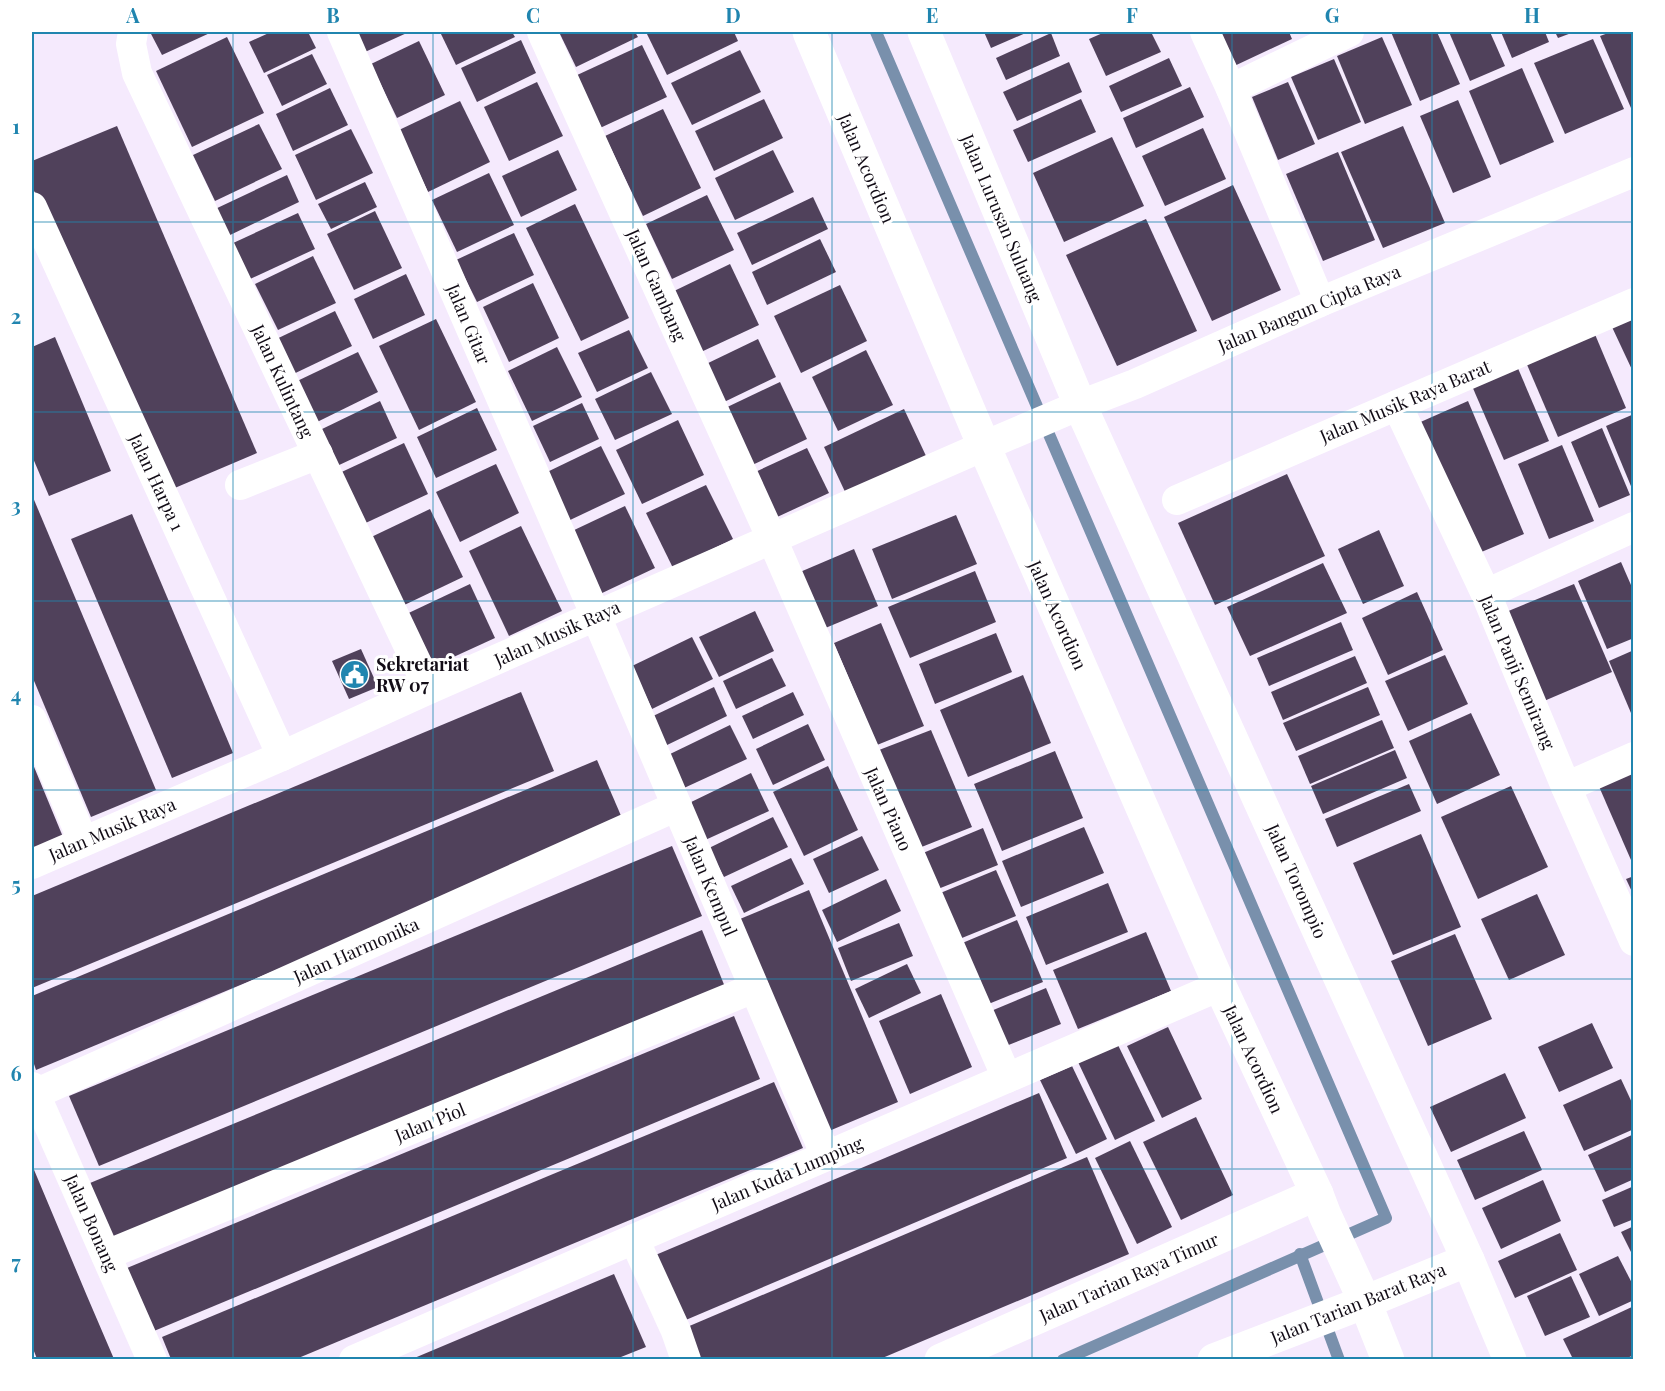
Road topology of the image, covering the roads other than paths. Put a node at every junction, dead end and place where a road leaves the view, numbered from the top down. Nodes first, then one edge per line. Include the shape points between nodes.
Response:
1 (133, 32) edge
2 (342, 32) edge
3 (542, 32) edge
4 (809, 32) edge
5 (924, 32) edge
6 (1204, 32) edge
7 (1349, 32) edge
8 (1231, 89) junction
9 (1634, 172) edge
10 (32, 207) edge
11 (1320, 302) junction
12 (1634, 303) edge
13 (1396, 405) junction
14 (1073, 408) junction
15 (991, 443) junction
16 (318, 454) junction
17 (240, 485) dead end
18 (1177, 500) dead end
19 (1634, 527) edge
20 (772, 539) junction
21 (1486, 594) junction
22 (596, 616) junction
23 (429, 690) junction
24 (32, 720) edge
25 (282, 756) junction
26 (1634, 757) edge
27 (1566, 787) junction
28 (677, 806) junction
29 (83, 841) junction
30 (32, 864) edge
31 (1634, 941) edge
32 (1220, 986) junction
33 (754, 988) junction
34 (1007, 1078) junction
35 (33, 1091) edge
36 (826, 1156) junction
37 (1321, 1205) junction
38 (634, 1239) junction
39 (106, 1255) junction
40 (1468, 1260) junction
41 (1360, 1292) junction
42 (152, 1359) edge
43 (354, 1359) edge
44 (686, 1359) edge
45 (941, 1359) edge
46 (1214, 1359) edge
47 (1388, 1359) edge
48 (1510, 1359) edge

1 - 16 street, Jalan Kulintang via 130,44 137,73
2 - 22 street, Jalan Gitar
3 - 20 street, Jalan Gambang
4 - 15 street, Jalan Acordion
5 - 14 street, Jalan Lurusan Suluang
6 - 8 street
7 - 8 street
8 - 11 street
9 - 11 street, Jalan Bangun Cipta Raya
10 - 25 street, Jalan Harpa 1
11 - 14 street, Jalan Bangun Cipta Raya
12 - 13 street, Jalan Musik Raya Barat
13 - 18 street, Jalan Musik Raya Barat
13 - 21 street, Jalan Panji Semirang
14 - 15 street, Jalan Bangun Cipta Raya
14 - 40 street, Jalan Torompio
15 - 20 street, Jalan Musik Raya
15 - 32 street, Jalan Acordion
16 - 17 street
16 - 23 street, Jalan Kulintang
19 - 21 street
20 - 22 street, Jalan Musik Raya
20 - 34 street, Jalan Piano
21 - 27 street, Jalan Panji Semirang
22 - 23 street, Jalan Musik Raya
22 - 28 street, Jalan Kempul
23 - 25 street, Jalan Musik Raya
24 - 29 street
25 - 29 street, Jalan Musik Raya
26 - 27 street
27 - 31 street, Jalan Panji Semirang
28 - 33 street, Jalan Kempul
28 - 35 street, Jalan Harmonika
29 - 30 street, Jalan Musik Raya
32 - 34 street, Jalan Kuda Lumping
32 - 37 street, Jalan Acordion
33 - 36 street, Jalan Kempul
33 - 39 street, Jalan Piol
34 - 36 street, Jalan Kuda Lumping
35 - 39 street, Jalan Bonang
36 - 38 street, Jalan Kuda Lumping
37 - 41 street
37 - 45 street, Jalan Tarian Raya Timur
38 - 43 street, Jalan Kuda Lumping
38 - 44 street
39 - 42 street, Jalan Bonang
40 - 41 street, Jalan Tarian Barat Raya
40 - 48 street, Jalan Torompio
41 - 46 street, Jalan Tarian Barat Raya via 1322,1318
41 - 47 street

